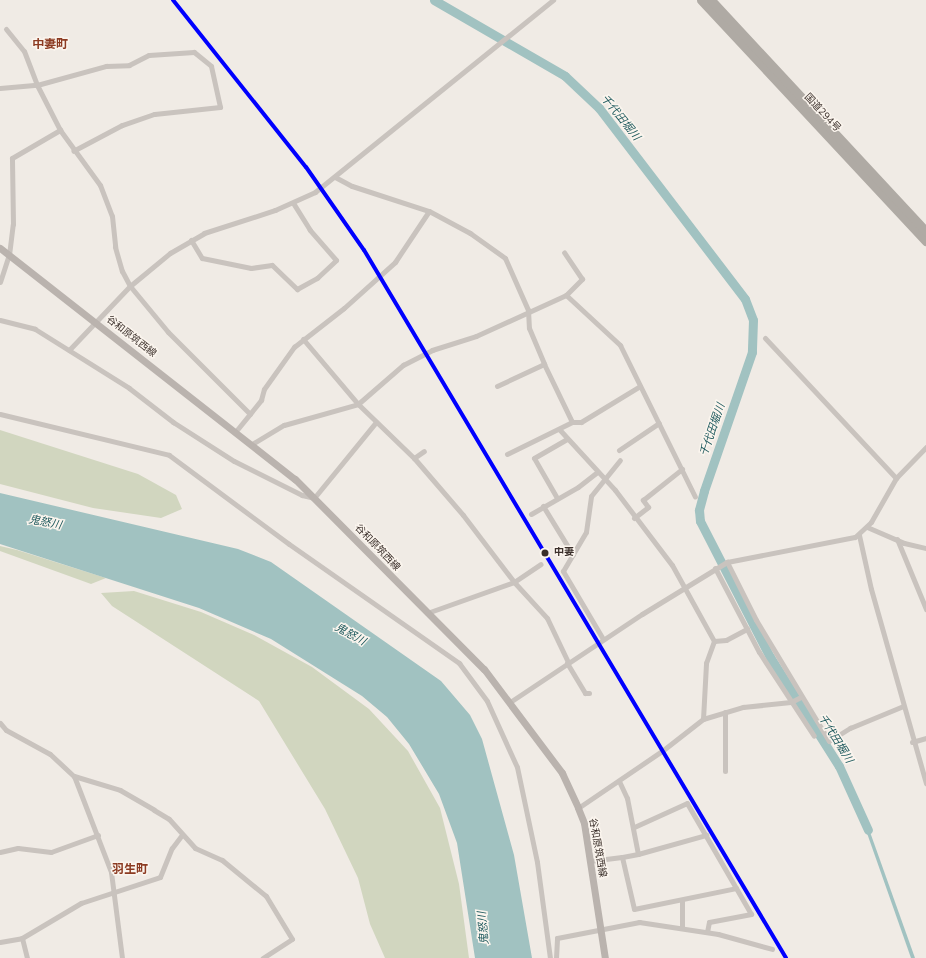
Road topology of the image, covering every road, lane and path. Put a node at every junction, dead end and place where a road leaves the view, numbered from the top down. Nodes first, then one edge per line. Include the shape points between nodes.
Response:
1 (552, 0) edge
2 (701, 0) edge
3 (711, 0) edge
4 (6, 29) dead end
5 (37, 85) junction
6 (0, 88) edge
7 (60, 130) junction
8 (73, 151) junction
9 (335, 177) junction
10 (294, 203) junction
11 (429, 211) junction
12 (926, 231) edge
13 (191, 240) junction
14 (926, 241) edge
15 (0, 248) edge
16 (564, 252) dead end
17 (9, 255) junction
18 (0, 282) edge
19 (130, 286) junction
20 (566, 295) junction
21 (528, 310) junction
22 (0, 320) edge
23 (96, 322) junction
24 (765, 338) dead end
25 (303, 339) junction
26 (69, 350) junction
27 (544, 364) junction
28 (497, 386) dead end
29 (640, 386) junction
30 (358, 404) junction
31 (0, 414) edge
32 (250, 414) junction
33 (376, 422) junction
34 (572, 422) junction
35 (659, 423) junction
36 (559, 429) junction
37 (236, 431) junction
38 (567, 439) junction
39 (252, 444) junction
40 (926, 448) edge
41 (618, 450) dead end
42 (424, 451) dead end
43 (507, 454) dead end
44 (414, 458) junction
45 (620, 460) dead end
46 (682, 470) junction
47 (597, 472) junction
48 (896, 478) junction
49 (602, 479) junction
50 (695, 497) dead end
51 (314, 498) junction
52 (557, 498) junction
53 (543, 506) junction
54 (531, 514) dead end
55 (634, 518) junction
56 (867, 527) junction
57 (859, 535) junction
58 (897, 539) junction
59 (926, 548) edge
60 (573, 555) junction
61 (727, 562) junction
62 (541, 564) dead end
63 (716, 568) junction
64 (514, 582) junction
65 (685, 586) junction
66 (926, 609) edge
67 (427, 613) junction
68 (747, 629) junction
69 (602, 640) junction
70 (714, 641) junction
71 (567, 663) junction
72 (589, 693) dead end
73 (801, 697) junction
74 (510, 702) junction
75 (791, 702) junction
76 (903, 706) junction
77 (725, 712) junction
78 (703, 719) junction
79 (0, 723) edge
80 (814, 736) dead end
81 (926, 738) edge
82 (912, 742) junction
83 (924, 767) edge
84 (725, 771) dead end
85 (74, 776) junction
86 (619, 781) junction
87 (926, 783) edge
88 (578, 808) junction
89 (634, 827) junction
90 (98, 835) junction
91 (706, 835) junction
92 (181, 836) junction
93 (0, 852) edge
94 (638, 854) junction
95 (622, 857) junction
96 (590, 861) junction
97 (736, 888) junction
98 (113, 892) junction
99 (682, 900) junction
100 (682, 928) junction
101 (601, 930) junction
102 (707, 932) junction
103 (22, 938) junction
104 (0, 942) edge
105 (772, 949) dead end
106 (27, 958) edge
107 (122, 958) edge
108 (263, 958) edge
109 (550, 958) edge
110 (556, 958) edge
111 (605, 958) edge

1 - 9 street
2 - 14 highway, 国道294号
3 - 12 highway, 国道294号
4 - 5 street via 24,51
5 - 6 street
5 - 7 street
5 - 8 street via 106,66 129,65 155,54 194,52 211,66 220,107 154,114 122,125
7 - 8 street
7 - 17 street via 12,158 14,191
8 - 19 street via 100,185 107,199 114,223 115,246
9 - 10 street
9 - 11 street via 352,186
10 - 13 street
10 - 13 street via 310,230 336,260 317,278 298,289 272,265 251,268 202,258
11 - 21 street via 470,233 505,258
11 - 25 street via 395,262 344,308
13 - 19 street
15 - 17 main road, 谷和原筑西線
16 - 20 street via 582,279
17 - 18 street
17 - 23 main road, 谷和原筑西線
19 - 23 street
19 - 32 street via 168,332
20 - 21 street
20 - 29 street via 620,345
21 - 27 street via 529,328
21 - 30 street via 476,336 432,350 403,365
22 - 26 street via 34,329
23 - 26 street
23 - 37 main road, 谷和原筑西線
24 - 48 street
25 - 30 street
25 - 32 street via 278,367
26 - 51 street via 234,461 272,482
27 - 28 street
27 - 34 street
29 - 34 street via 581,422
29 - 35 street
30 - 33 street
30 - 39 street via 284,425
31 - 109 street via 169,455 289,544 459,663 486,701 517,767 544,903
32 - 37 street
33 - 44 street
33 - 51 street
34 - 36 street
35 - 41 street
35 - 46 street
36 - 38 street
36 - 43 street
37 - 39 main road, 谷和原筑西線
38 - 47 street
38 - 52 street via 534,458
39 - 51 main road, 谷和原筑西線
40 - 48 street
42 - 44 street
44 - 64 street via 463,515
45 - 49 street
46 - 50 street
46 - 55 street via 643,500 648,507
47 - 49 street
47 - 52 street via 578,487
48 - 56 street
49 - 55 street via 615,490
49 - 60 street via 591,496 586,532
51 - 67 main road, 谷和原筑西線
52 - 53 street
53 - 54 street
53 - 60 street
55 - 65 street
56 - 57 street
56 - 58 street
57 - 61 street
57 - 76 street
58 - 59 street
58 - 66 street
60 - 69 street via 563,571 564,575
61 - 63 street
61 - 73 street via 756,620
62 - 64 street
63 - 65 street
63 - 68 street
64 - 67 street
64 - 71 street via 547,618
65 - 69 street
65 - 70 street
67 - 74 main road, 谷和原筑西線 via 470,654
68 - 70 street via 726,640
68 - 75 street
69 - 71 street
70 - 78 street via 706,663
71 - 72 street via 585,693
71 - 74 street
73 - 75 street
73 - 76 street via 829,741 850,728
74 - 88 main road, 谷和原筑西線 via 562,773
75 - 77 street
75 - 80 street
76 - 82 street
77 - 78 street
77 - 84 street
78 - 86 street
79 - 85 street via 6,730 50,754
81 - 82 street
82 - 83 street
83 - 87 street
85 - 90 street
85 - 92 street via 120,790 169,819
86 - 88 street
86 - 89 street via 628,798
88 - 96 main road, 谷和原筑西線 via 584,823
89 - 91 street via 687,804
89 - 94 street
90 - 93 street via 51,852 18,848
90 - 98 street via 111,872
91 - 94 street
91 - 97 street
92 - 98 street via 172,848 160,877
92 - 108 street via 195,848 222,860 266,896 292,939
94 - 95 street
95 - 96 street
95 - 99 street via 634,909
96 - 101 main road, 谷和原筑西線
97 - 99 street
97 - 102 street via 751,914 709,922
98 - 103 street via 81,903
98 - 107 street
99 - 100 street
100 - 101 street via 639,922
100 - 102 street
101 - 110 street via 557,938
101 - 111 main road, 谷和原筑西線
102 - 105 street
103 - 104 street
103 - 106 street

